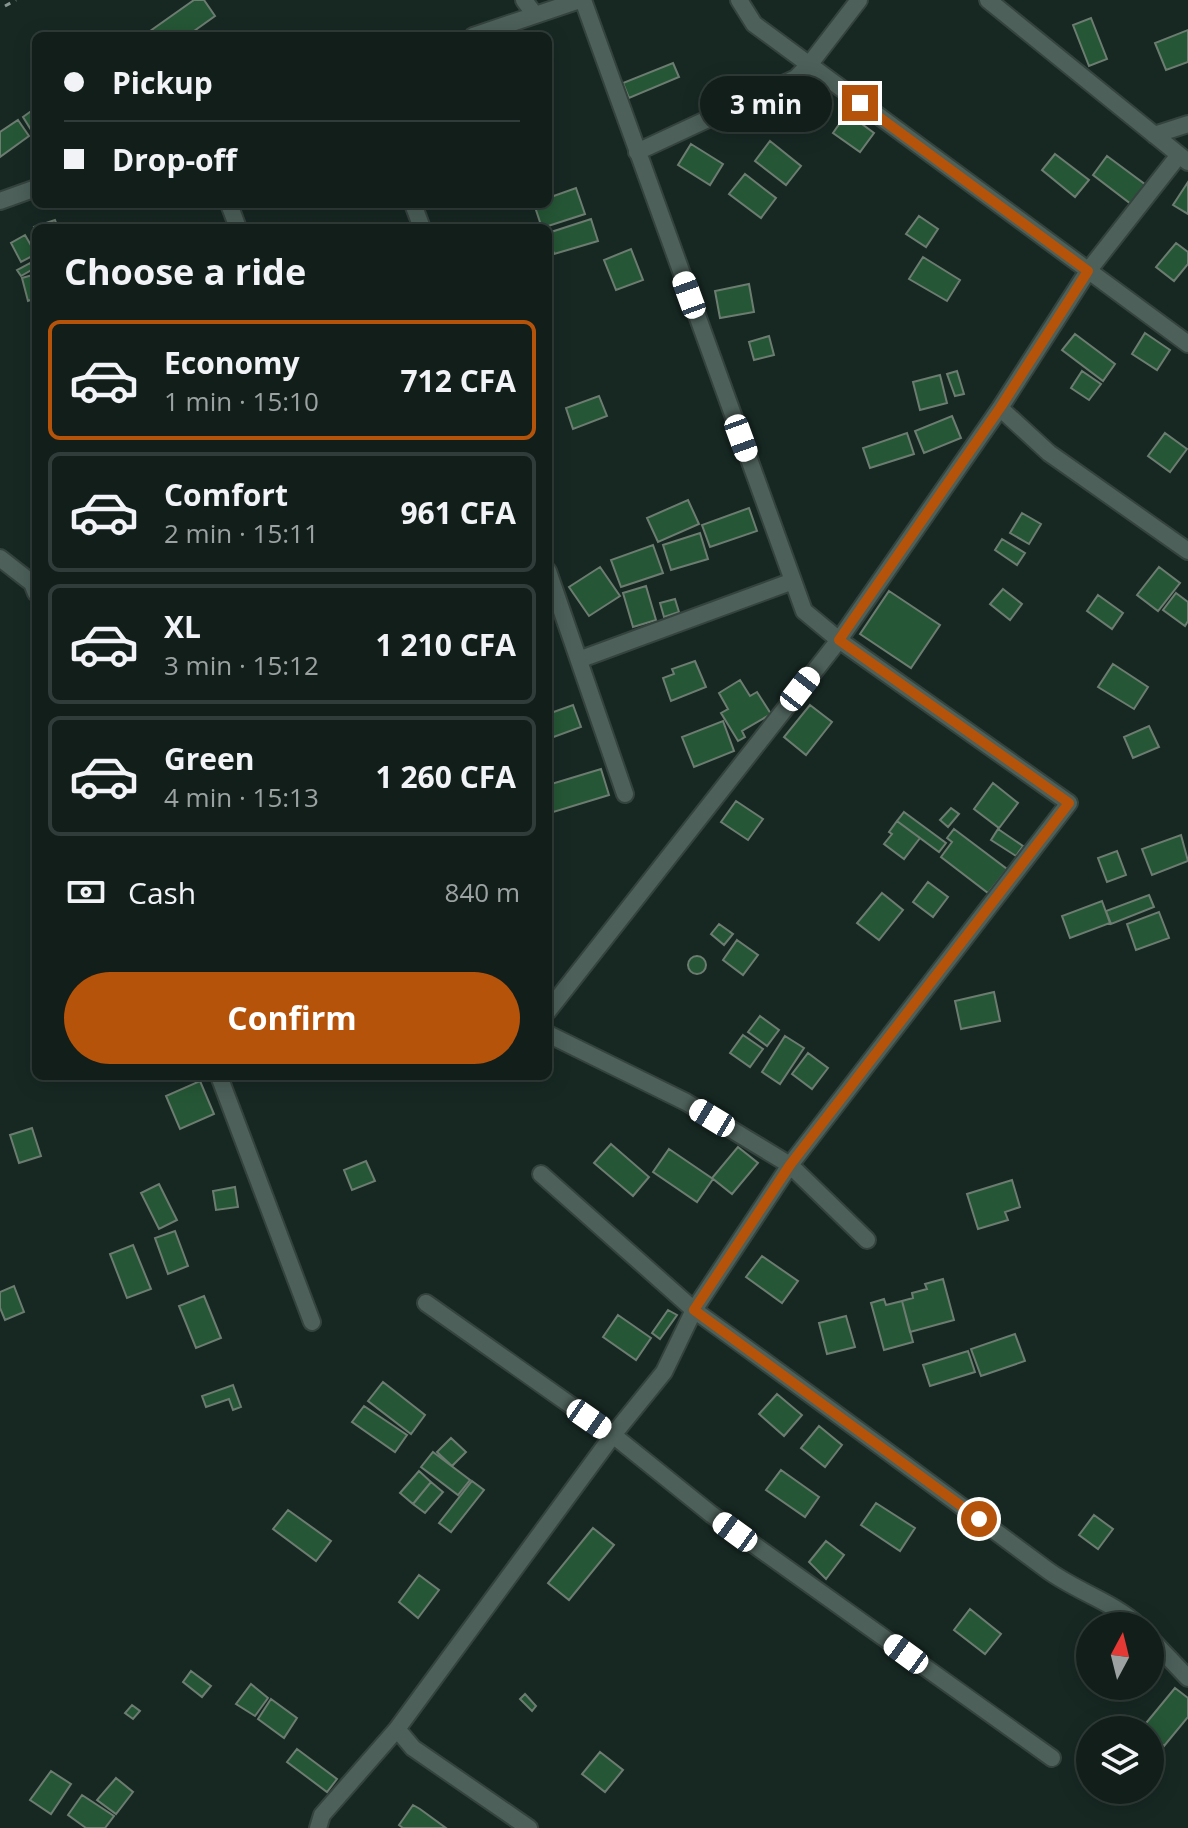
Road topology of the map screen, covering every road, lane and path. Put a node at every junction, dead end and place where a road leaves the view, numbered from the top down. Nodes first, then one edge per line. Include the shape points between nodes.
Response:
1 (16, 0) edge
2 (524, 0) edge
3 (582, 0) edge
4 (739, 0) edge
5 (859, 0) edge
6 (988, 0) edge
7 (5, 6) dead end
8 (535, 15) junction
9 (485, 32) edge
10 (809, 65) junction
11 (1188, 124) edge
12 (1154, 135) junction
13 (637, 152) junction
14 (1183, 158) edge
15 (32, 189) edge
16 (0, 201) edge
17 (1088, 271) junction
18 (1188, 344) edge
19 (1000, 408) junction
20 (1188, 551) edge
21 (0, 558) edge
22 (793, 581) junction
23 (552, 582) edge
24 (32, 583) edge
25 (839, 640) junction
26 (581, 659) junction
27 (625, 794) dead end
28 (552, 1006) edge
29 (552, 1036) edge
30 (221, 1080) edge
31 (790, 1165) junction
32 (541, 1174) dead end
33 (867, 1240) dead end
34 (426, 1303) dead end
35 (694, 1310) junction
36 (312, 1322) dead end
37 (613, 1435) junction
38 (1119, 1612) edge
39 (1164, 1653) edge
40 (1188, 1678) edge
41 (397, 1729) junction
42 (1052, 1758) dead end
43 (318, 1828) edge
44 (529, 1828) edge

1 - 7 path
2 - 8 street
3 - 8 street
3 - 13 street
4 - 10 street via 754,24
5 - 10 street
6 - 12 street
8 - 9 street
10 - 13 street via 796,78
10 - 17 street
11 - 12 street
12 - 14 street
13 - 22 street
14 - 17 street
15 - 16 street
17 - 18 street
17 - 19 street
19 - 20 street via 1049,453
19 - 25 street
21 - 24 street
22 - 25 street via 804,611
22 - 26 street
23 - 26 street
25 - 28 street
25 - 31 street via 1069,803
26 - 27 street
29 - 31 street via 686,1102
30 - 36 street
31 - 33 street
31 - 35 street
32 - 35 street
34 - 37 street
35 - 37 street via 664,1372
35 - 38 street via 1051,1574
37 - 41 street
37 - 42 street via 711,1514
39 - 40 street
41 - 43 street via 322,1815
41 - 44 street via 413,1748

